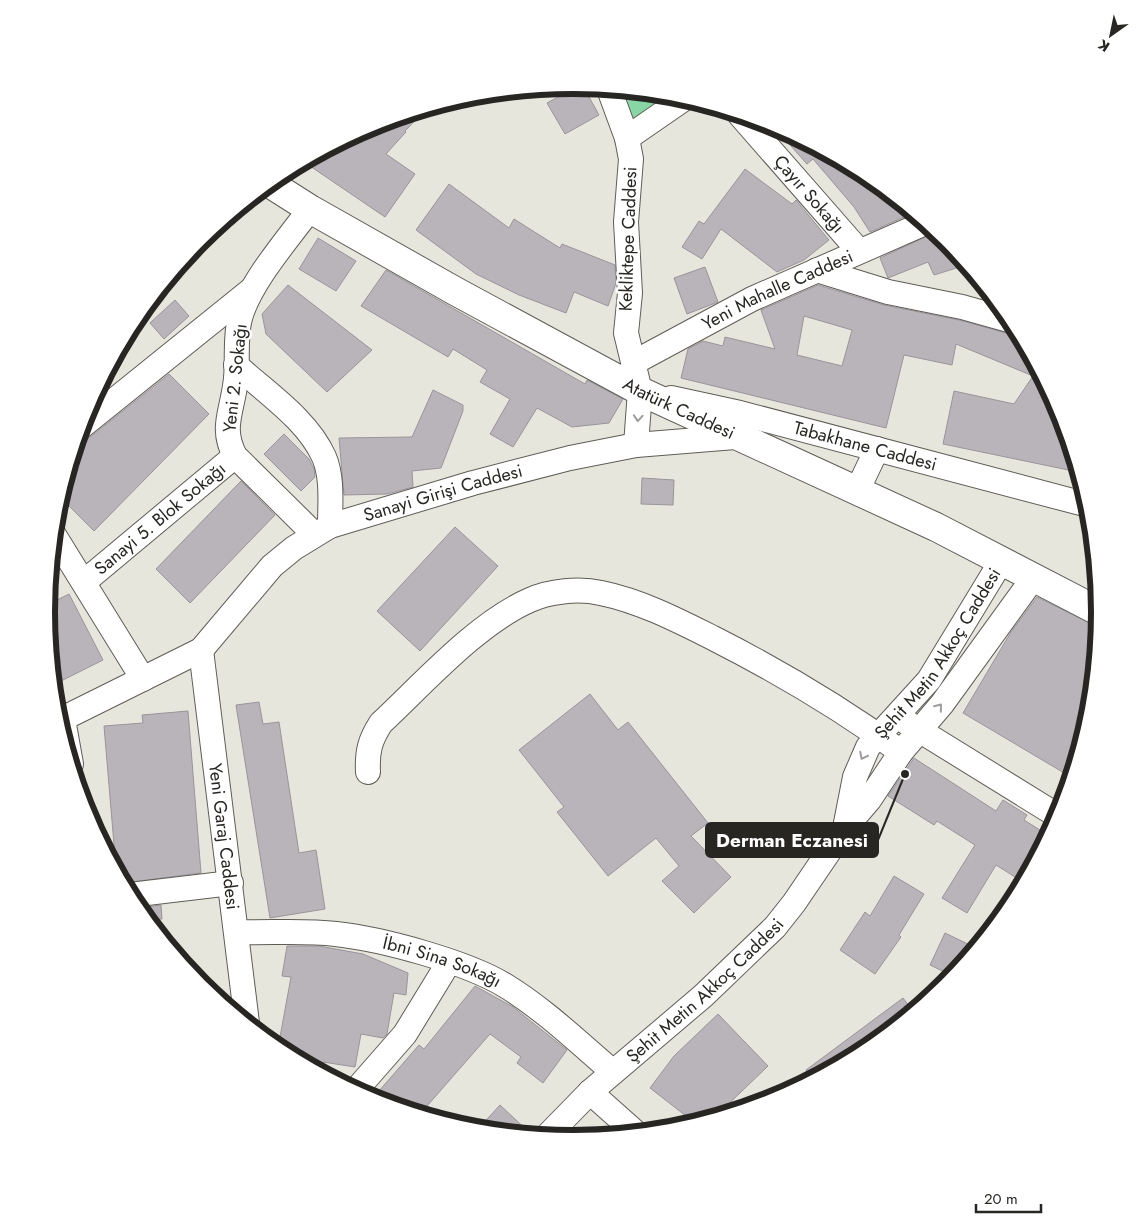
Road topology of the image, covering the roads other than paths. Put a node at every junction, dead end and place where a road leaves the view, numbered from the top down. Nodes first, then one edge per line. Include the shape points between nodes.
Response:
1 (611, 95) edge
2 (676, 104) edge
3 (748, 124) edge
4 (628, 138) junction
5 (276, 188) edge
6 (310, 209) junction
7 (918, 226) edge
8 (859, 251) junction
9 (817, 270) junction
10 (254, 287) junction
11 (999, 317) edge
12 (633, 363) junction
13 (236, 365) junction
14 (640, 391) junction
15 (93, 418) edge
16 (735, 437) junction
17 (636, 446) junction
18 (877, 449) junction
19 (235, 456) junction
20 (857, 491) junction
21 (1079, 503) edge
22 (322, 530) junction
23 (59, 546) edge
24 (1002, 560) junction
25 (1034, 577) junction
26 (84, 582) junction
27 (1091, 607) edge
28 (202, 650) junction
29 (143, 679) junction
30 (66, 717) edge
31 (896, 717) junction
32 (919, 730) junction
33 (878, 735) junction
34 (901, 752) junction
35 (368, 772) dead end
36 (1051, 812) edge
37 (845, 828) junction
38 (231, 883) junction
39 (138, 894) edge
40 (238, 932) junction
41 (449, 962) junction
42 (246, 1013) edge
43 (613, 1072) junction
44 (361, 1085) edge
45 (590, 1092) junction
46 (630, 1127) edge
47 (553, 1129) edge

1 - 4 street, Kekliktepe Caddesi
2 - 4 street
3 - 8 street, Çayır Sokağı
4 - 12 street, Kekliktepe Caddesi via 631,159 626,222 630,278 626,333
5 - 6 main road, Atatürk Caddesi
6 - 10 street, Yeni 2. Sokağı
6 - 14 main road, Atatürk Caddesi
7 - 8 street, Yeni Mahalle Caddesi
8 - 9 street, Yeni Mahalle Caddesi
9 - 11 street via 888,292 962,306
9 - 12 street, Yeni Mahalle Caddesi via 708,321
10 - 13 street, Yeni 2. Sokağı via 240,318
10 - 15 street
12 - 14 street, Kekliktepe Caddesi
13 - 19 street, Yeni 2. Sokağı via 236,385 227,433
13 - 22 street via 296,418 323,457 328,474
14 - 16 main road, Atatürk Caddesi
14 -> 17 street, Kekliktepe Caddesi
14 - 18 street, Tabakhane Caddesi
16 - 17 street, Sanayi Girişi Caddesi
16 - 20 main road, Atatürk Caddesi
17 - 22 street, Sanayi Girişi Caddesi via 518,470
18 - 20 street
18 - 21 street, Tabakhane Caddesi
19 - 22 street, Yeni 2. Sokağı
19 - 26 street, Sanayi 5. Blok Sokağı
20 - 24 main road, Atatürk Caddesi
22 - 28 street, Sanayi Girişi Caddesi via 272,566
23 - 26 street
24 - 25 main road, Atatürk Caddesi
24 - 31 street, Şehit Metin Akkoç Caddesi via 929,680
25 - 27 main road, Atatürk Caddesi
32 -> 25 street, Şehit Metin Akkoç Caddesi
26 - 29 street
28 - 29 street
28 - 38 street, Yeni Garaj Caddesi
29 - 30 street
31 - 32 street
31 - 33 street, Şehit Metin Akkoç Caddesi
32 - 34 street, Şehit Metin Akkoç Caddesi
32 - 36 street
33 - 34 street
33 - 35 street via 753,659 668,616 614,596 578,591 530,600 473,638 381,723 370,739
33 -> 37 street, Şehit Metin Akkoç Caddesi via 860,760
34 - 37 street, Şehit Metin Akkoç Caddesi via 869,800
37 - 43 street, Şehit Metin Akkoç Caddesi via 775,927 704,996
38 - 39 street
38 - 40 street, Yeni Garaj Caddesi
40 - 41 street, İbni Sina Sokağı via 336,934
40 - 42 street, Yeni Garaj Caddesi
41 - 43 street, İbni Sina Sokağı via 506,986
41 - 44 street via 405,1034
43 - 45 street, Şehit Metin Akkoç Caddesi
45 - 46 street
45 - 47 street, Şehit Metin Akkoç Caddesi

